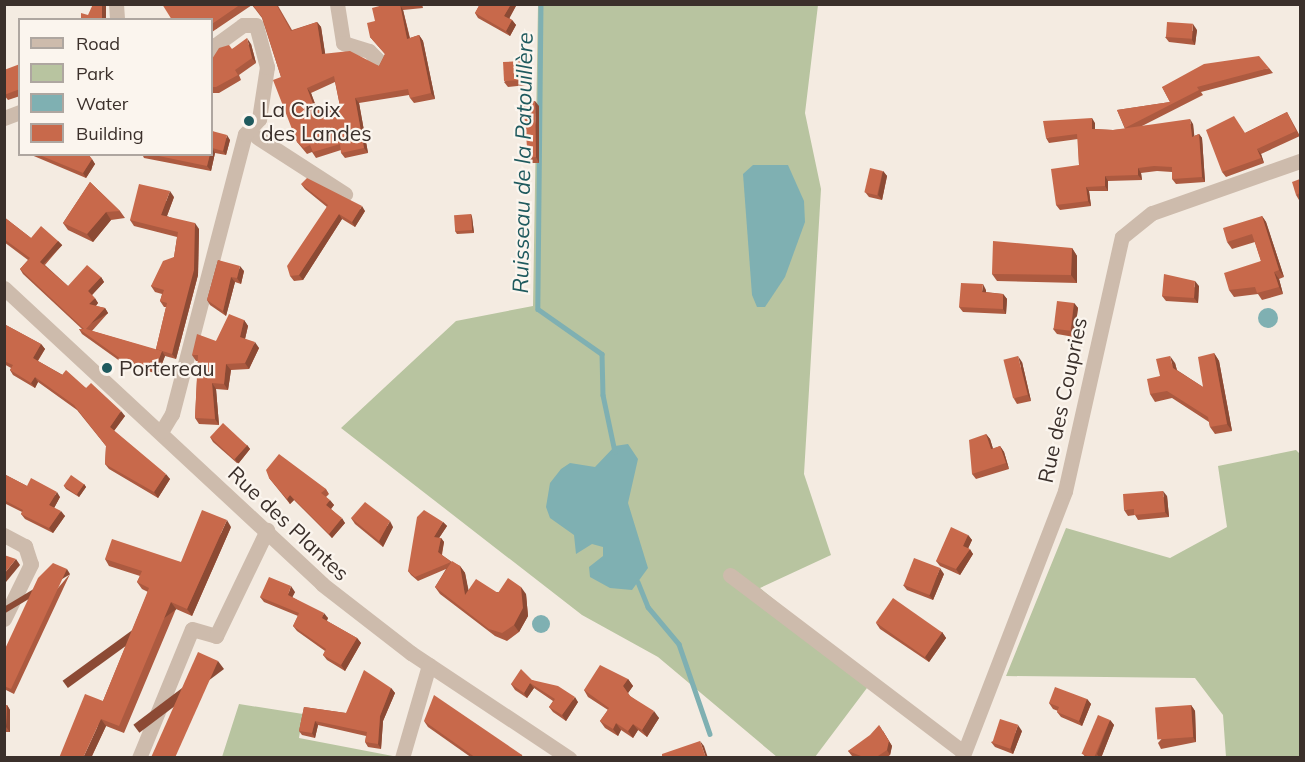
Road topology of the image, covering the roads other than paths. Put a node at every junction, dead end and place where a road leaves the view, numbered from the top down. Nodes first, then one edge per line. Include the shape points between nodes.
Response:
1 (337, 4) edge
2 (213, 52) edge
3 (380, 62) edge
4 (251, 135) junction
5 (1300, 160) edge
6 (345, 194) edge
7 (4, 288) edge
8 (161, 432) junction
9 (267, 530) junction
10 (4, 535) edge
11 (730, 575) dead end
12 (4, 619) edge
13 (429, 665) junction
14 (963, 755) edge
15 (139, 758) edge
16 (402, 758) edge
17 (569, 758) edge

1 - 3 street via 343,43 369,51
2 - 4 street via 215,45 233,32 256,25 267,67 259,119
4 - 6 street
4 - 8 street via 172,414
5 - 14 street, Rue des Coupries via 1152,213 1122,237 1065,491
7 - 8 street, Rue des Plantes
8 - 9 street, Rue des Plantes
9 - 13 street, Rue des Plantes via 338,597
9 - 15 street via 216,636 192,629
10 - 12 street via 25,546 31,564
11 - 14 street, Rue des Coupries
13 - 16 street
13 - 17 street, Rue des Plantes

